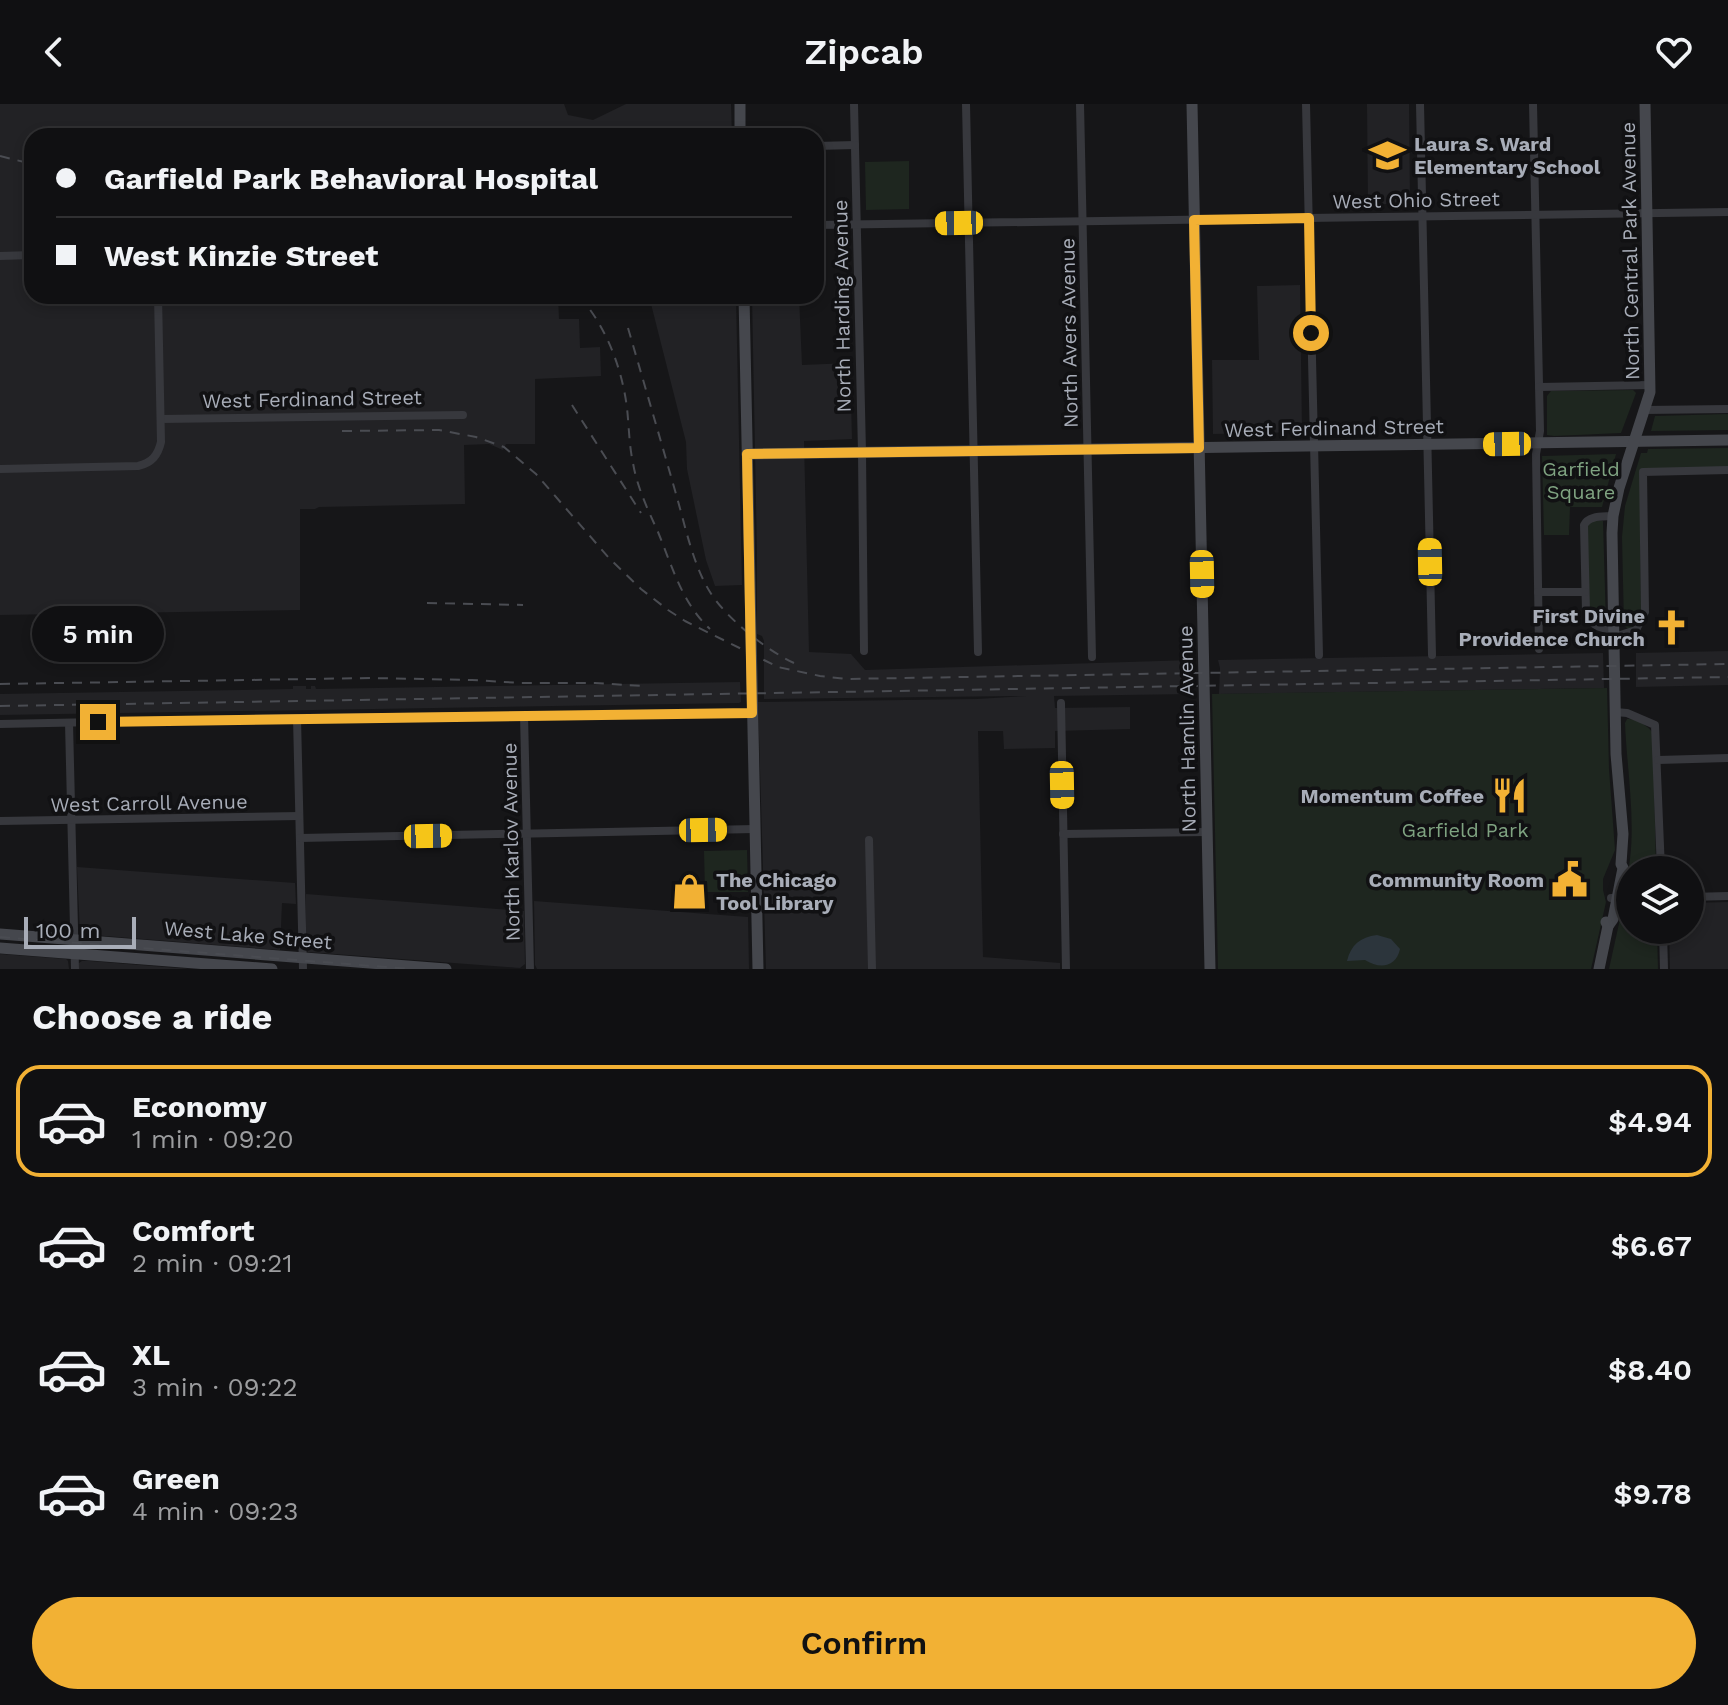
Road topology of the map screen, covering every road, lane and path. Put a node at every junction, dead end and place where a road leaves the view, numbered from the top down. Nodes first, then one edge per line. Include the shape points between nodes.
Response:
1 (740, 104) edge
2 (854, 104) edge
3 (966, 104) edge
4 (1080, 104) edge
5 (1192, 104) edge
6 (1306, 104) edge
7 (1420, 104) edge
8 (1533, 104) edge
9 (1645, 104) edge
10 (740, 128) edge
11 (855, 145) junction
12 (824, 146) edge
13 (1728, 212) edge
14 (1647, 213) junction
15 (1535, 215) junction
16 (1423, 216) junction
17 (1309, 218) junction
18 (1194, 220) junction
19 (1083, 221) junction
20 (969, 223) junction
21 (824, 225) edge
22 (857, 225) junction
23 (24, 255) edge
24 (0, 256) edge
25 (158, 304) edge
26 (744, 304) edge
27 (1650, 385) junction
28 (1539, 387) junction
29 (1728, 409) edge
30 (1644, 410) junction
31 (463, 415) dead end
32 (161, 419) junction
33 (1728, 440) edge
34 (1634, 442) junction
35 (1538, 443) junction
36 (1428, 445) junction
37 (1314, 446) junction
38 (1199, 448) junction
39 (1088, 449) junction
40 (974, 451) junction
41 (862, 452) junction
42 (747, 454) junction
43 (0, 469) edge
44 (1728, 470) edge
45 (1613, 516) junction
46 (1538, 592) junction
47 (1585, 592) junction
48 (1614, 634) junction
49 (1539, 649) dead end
50 (864, 651) dead end
51 (978, 652) dead end
52 (1319, 655) dead end
53 (1432, 655) dead end
54 (1092, 657) dead end
55 (1061, 703) dead end
56 (1615, 712) junction
57 (752, 713) junction
58 (524, 715) junction
59 (297, 718) junction
60 (69, 723) junction
61 (0, 724) edge
62 (1728, 758) edge
63 (1658, 760) junction
64 (299, 816) junction
65 (72, 820) junction
66 (0, 821) edge
67 (755, 829) junction
68 (1207, 832) junction
69 (527, 834) junction
70 (1063, 834) junction
71 (300, 838) junction
72 (869, 840) dead end
73 (1622, 856) edge
74 (1661, 856) edge
75 (1728, 896) edge
76 (1704, 897) edge
77 (1616, 910) edge
78 (0, 934) edge
79 (0, 941) edge
80 (1663, 944) edge
81 (74, 947) junction
82 (0, 948) edge
83 (303, 964) edge
84 (75, 969) edge
85 (272, 969) edge
86 (358, 969) edge
87 (446, 969) edge
88 (530, 969) edge
89 (758, 969) edge
90 (872, 969) edge
91 (1066, 969) edge
92 (1210, 969) edge
93 (1599, 969) edge
94 (1664, 969) edge

1 - 10 street
2 - 11 street, North Harding Avenue
3 - 20 street
4 - 19 street, North Avers Avenue
5 - 18 street, North Hamlin Avenue
6 - 17 street
7 - 16 street
8 - 15 street
9 - 14 street, North Central Park Avenue
11 - 12 street
11 - 22 street, North Harding Avenue
13 - 14 street, West Ohio Street
14 - 15 street, West Ohio Street
14 - 27 street, North Central Park Avenue
15 - 16 street, West Ohio Street
15 - 28 street
16 - 17 street, West Ohio Street
16 - 36 street
17 - 18 street, West Ohio Street
17 - 37 street
18 - 19 street, West Ohio Street
18 - 38 street, North Hamlin Avenue
19 - 20 street, West Ohio Street
19 - 39 street, North Avers Avenue
20 - 22 street, West Ohio Street
20 - 40 street
21 - 22 street, West Ohio Street
22 - 41 street, North Harding Avenue
23 - 24 street
25 - 32 street
26 - 42 street
27 - 28 street
27 - 30 street, North Central Park Avenue
28 - 35 street
29 - 30 street
30 - 34 street, North Central Park Avenue
31 - 32 street, West Ferdinand Street
32 - 43 street via 159,451 148,464
33 - 34 street, West Ferdinand Street
34 - 35 street, West Ferdinand Street
34 - 45 street, North Central Park Avenue
35 - 36 street, West Ferdinand Street
35 - 46 street
36 - 37 street, West Ferdinand Street
36 - 53 street
37 - 38 street, West Ferdinand Street
37 - 52 street
38 - 39 street, West Ferdinand Street
38 - 68 street, North Hamlin Avenue
39 - 40 street, West Ferdinand Street
39 - 54 street, North Avers Avenue
40 - 41 street, West Ferdinand Street
40 - 51 street
41 - 42 street, West Ferdinand Street
41 - 50 street, North Harding Avenue
42 - 57 street
44 - 48 street via 1643,472 1645,612 1636,630
45 - 47 street via 1591,518 1584,525
45 - 48 street, North Central Park Avenue
46 - 47 street
46 - 49 street
47 - 48 street via 1588,618
48 - 56 street, North Central Park Avenue
55 - 70 street
56 - 63 street via 1655,725
56 - 73 street, North Central Park Avenue
57 - 58 street
57 - 67 street
58 - 59 street
58 - 69 street, North Karlov Avenue
59 - 60 street
59 - 64 street
60 - 61 street
60 - 65 street
62 - 63 street
63 - 74 street
64 - 65 street, West Carroll Avenue
64 - 71 street
65 - 66 street, West Carroll Avenue
65 - 81 street
67 - 69 street
67 - 89 street
68 - 70 street
68 - 92 street, North Hamlin Avenue
69 - 71 street
69 - 88 street, North Karlov Avenue
70 - 91 street
71 - 83 street
72 - 90 street
75 - 76 street
77 - 93 street, North Central Park Avenue
78 - 81 street, West Lake Street
79 - 81 street, West Lake Street
80 - 94 street
81 - 82 street, West Lake Street
81 - 83 street, West Lake Street
81 - 84 street
81 - 85 street, West Lake Street
83 - 86 street, West Lake Street
83 - 87 street, West Lake Street

